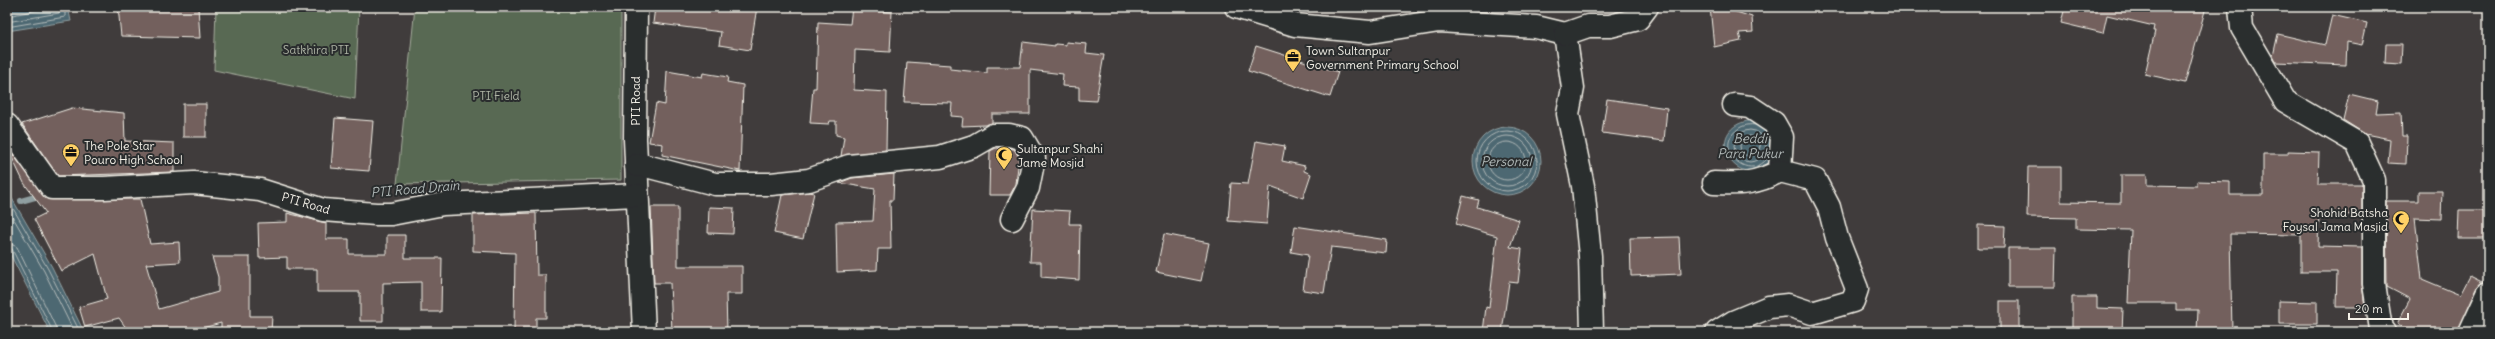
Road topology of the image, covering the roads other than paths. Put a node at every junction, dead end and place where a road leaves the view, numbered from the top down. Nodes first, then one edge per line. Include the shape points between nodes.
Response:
1 (636, 7) edge
2 (1236, 7) edge
3 (1647, 7) edge
4 (2240, 7) edge
5 (1565, 34) junction
6 (1734, 105) dead end
7 (7, 125) edge
8 (636, 165) junction
9 (1780, 171) junction
10 (1714, 183) dead end
11 (637, 195) junction
12 (1012, 219) dead end
13 (2488, 293) edge
14 (644, 332) edge
15 (1592, 332) edge
16 (1717, 332) edge
17 (2384, 332) edge
18 (2470, 332) edge

1 - 8 street, PTI Road
2 - 5 street via 1295,25 1370,32 1439,21 1536,27
3 - 5 street via 1638,19 1610,26 1588,26
4 - 17 street via 2242,28 2285,101 2357,143 2374,180 2374,284
5 - 15 street via 1573,88 1568,114 1583,186 1590,256
6 - 9 street via 1750,107 1774,123 1782,137
7 - 11 street, PTI Road via 52,188 194,183 260,190 323,210 376,214 390,214 443,204
8 - 11 street, PTI Road
8 - 12 street via 715,184 771,184 809,180 849,166 940,157 974,146 993,135 1008,135 1022,138 1034,158 1028,188
9 - 10 street via 1762,181 1743,184
9 - 16 street via 1815,180 1829,207 1856,290 1854,301 1812,313 1788,305 1769,307 1733,322
11 - 14 street, PTI Road
13 - 18 street

